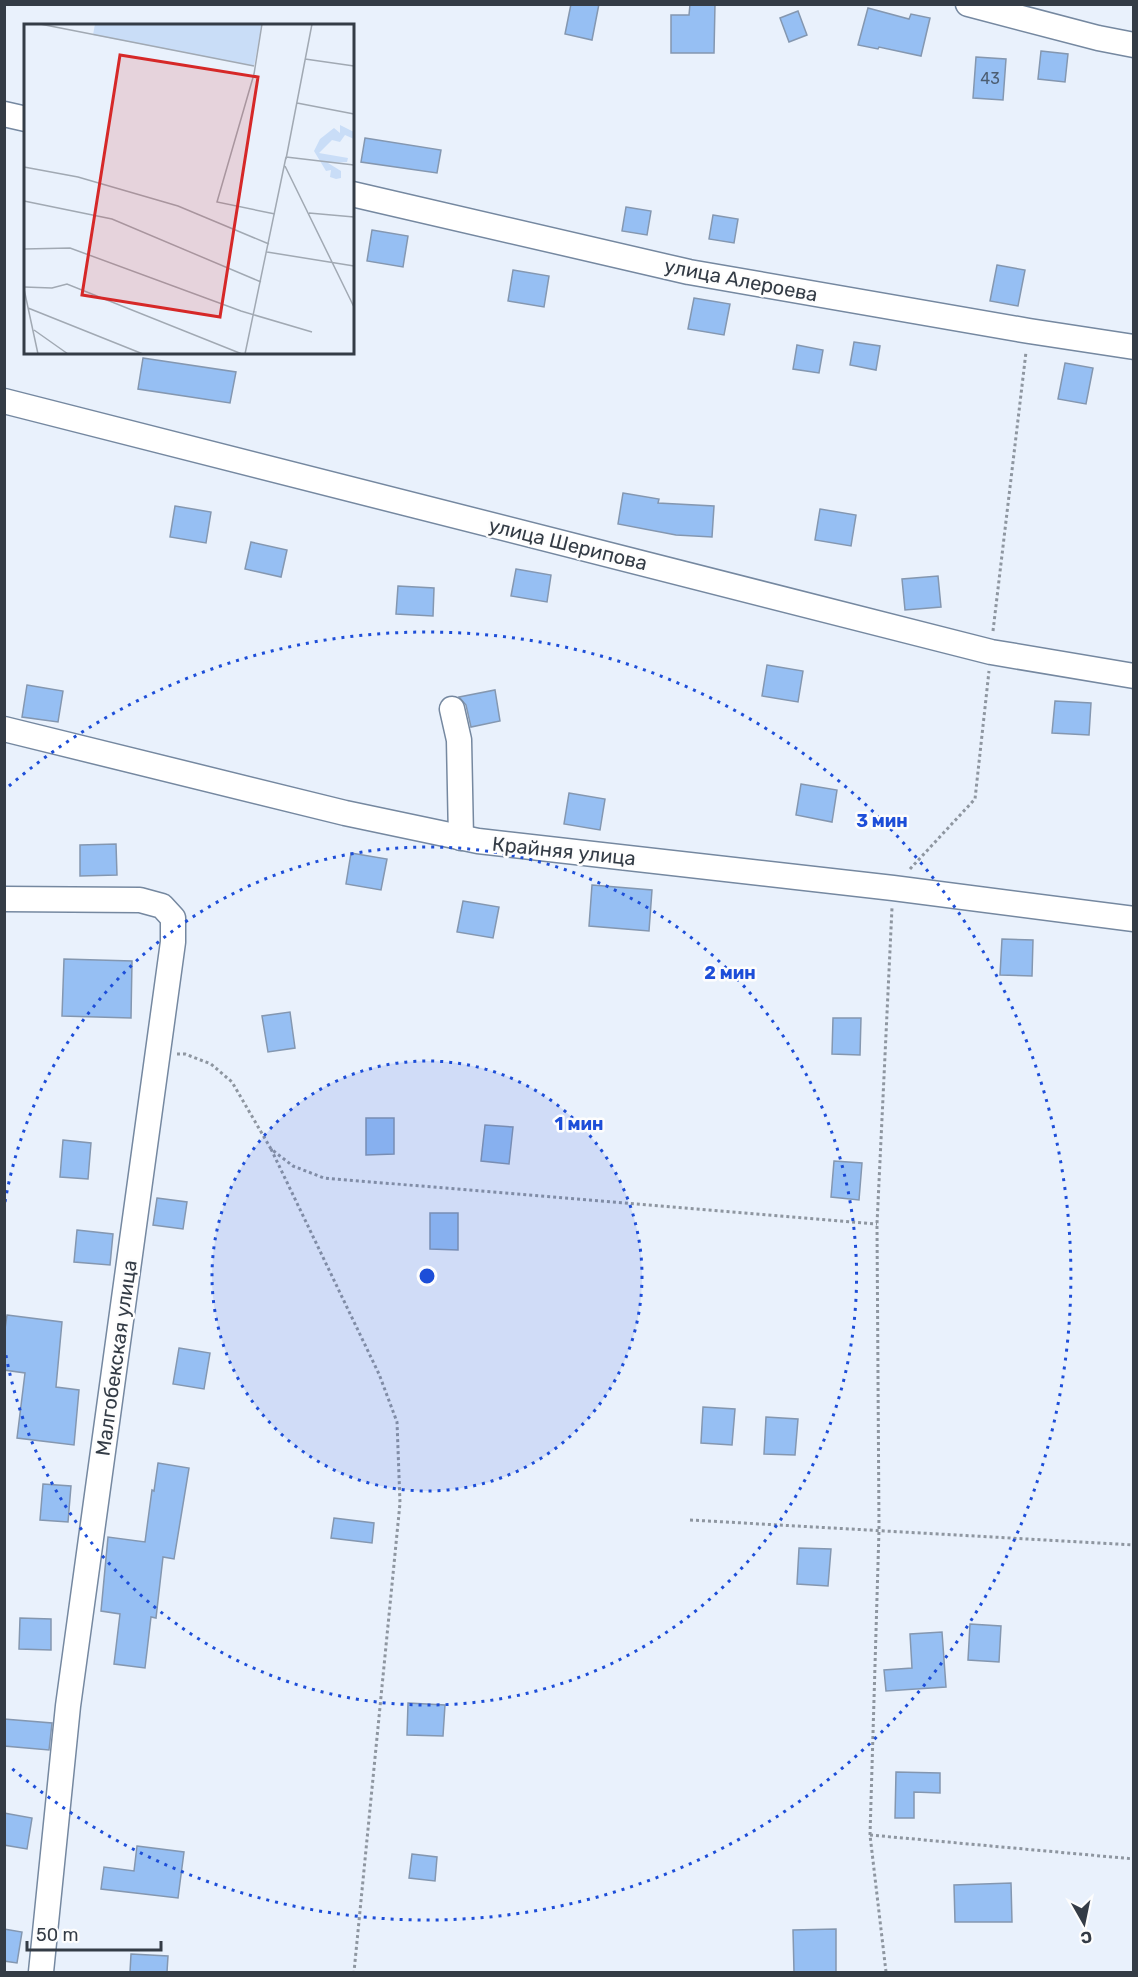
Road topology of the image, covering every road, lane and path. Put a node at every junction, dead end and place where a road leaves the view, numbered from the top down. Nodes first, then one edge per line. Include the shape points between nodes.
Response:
1 (968, 4) edge
2 (1134, 45) edge
3 (4, 114) edge
4 (24, 119) edge
5 (354, 194) edge
6 (1029, 331) junction
7 (1134, 347) edge
8 (4, 401) edge
9 (991, 652) junction
10 (1134, 676) edge
11 (452, 708) dead end
12 (4, 729) edge
13 (461, 838) junction
14 (893, 888) junction
15 (4, 899) edge
16 (1134, 919) edge
17 (158, 1055) junction
18 (271, 1149) junction
19 (877, 1224) junction
20 (690, 1520) dead end
21 (879, 1530) junction
22 (1134, 1545) edge
23 (870, 1835) junction
24 (1134, 1859) edge
25 (42, 1972) edge
26 (354, 1972) edge
27 (886, 1972) edge

1 - 2 street
3 - 4 street
5 - 6 street, улица Алероева via 689,272
6 - 7 street, улица Алероева
6 - 9 path
8 - 9 street, улица Шерипова
9 - 10 street, улица Шерипова
9 - 14 path via 975,799
11 - 13 street via 459,740
12 - 13 street, Крайняя улица
13 - 14 street, Крайняя улица
14 - 16 street, Крайняя улица
14 - 19 path
15 - 17 street, Малгобекская улица via 140,900 162,906 172,918 173,942
17 - 18 path via 185,1054 211,1064 232,1082
17 - 25 street, Малгобекская улица via 70,1694
18 - 19 path via 293,1166 324,1178
18 - 26 path via 379,1374 397,1422 400,1503
19 - 21 path
20 - 21 path
21 - 22 path
21 - 23 path
23 - 24 path
23 - 27 path

